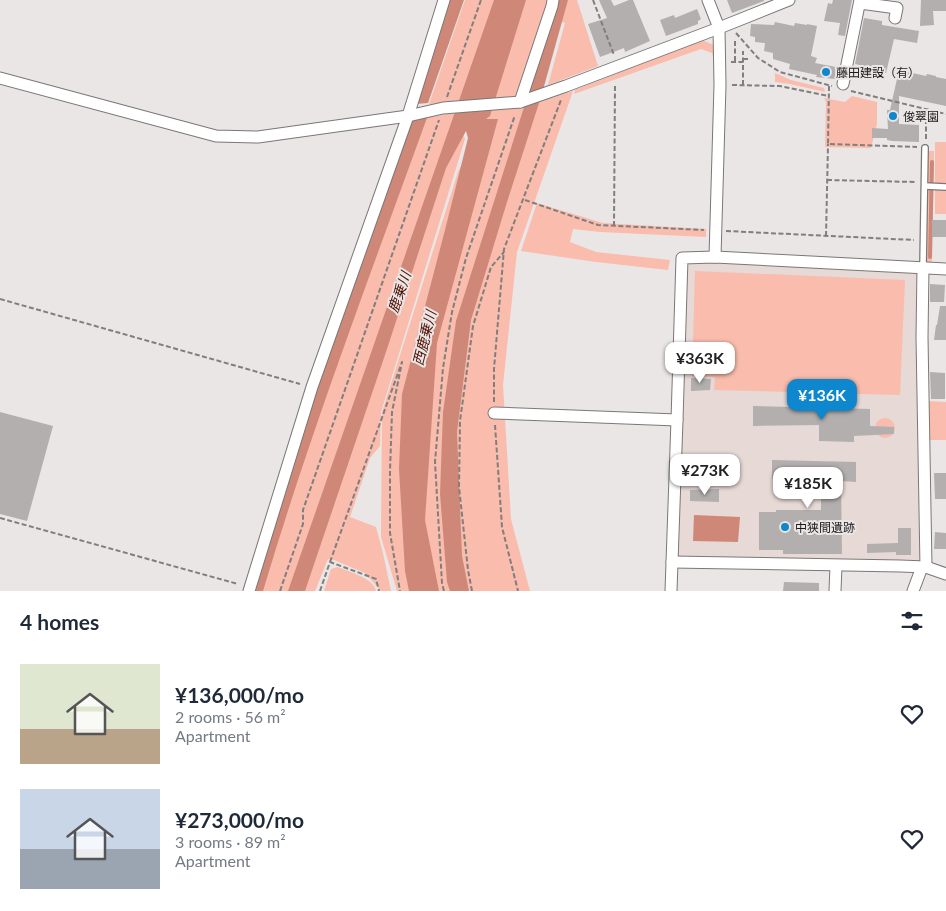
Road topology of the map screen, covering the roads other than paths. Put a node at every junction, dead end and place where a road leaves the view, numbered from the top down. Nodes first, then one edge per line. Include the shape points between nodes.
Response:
1 (444, 0) edge
2 (553, 0) edge
3 (708, 0) edge
4 (790, 0) edge
5 (860, 1) edge
6 (766, 5) edge
7 (895, 18) dead end
8 (720, 28) junction
9 (0, 78) edge
10 (843, 84) dead end
11 (525, 100) junction
12 (408, 116) junction
13 (926, 148) road end
14 (925, 184) junction
15 (946, 187) edge
16 (715, 257) junction
17 (923, 267) junction
18 (946, 269) edge
19 (494, 413) road end
20 (677, 420) junction
21 (672, 562) junction
22 (836, 566) junction
23 (924, 567) junction
24 (946, 574) edge
25 (249, 589) edge
26 (671, 591) edge
27 (835, 591) edge
28 (913, 591) edge

1 - 12 street
2 - 11 street
3 - 8 street
4 - 6 street
5 - 7 street via 897,8
5 - 10 street
6 - 8 street
8 - 11 street
8 - 16 street
9 - 12 street via 216,136 258,138
11 - 12 street
12 - 25 street via 312,387
13 - 14 lane
14 - 15 lane
14 - 17 lane
16 - 17 street
16 - 20 street via 682,258
17 - 18 street
17 - 23 street
19 - 20 street
20 - 21 street
21 - 22 street
21 - 26 street
22 - 23 street
22 - 27 street
23 - 24 street
23 - 28 street

